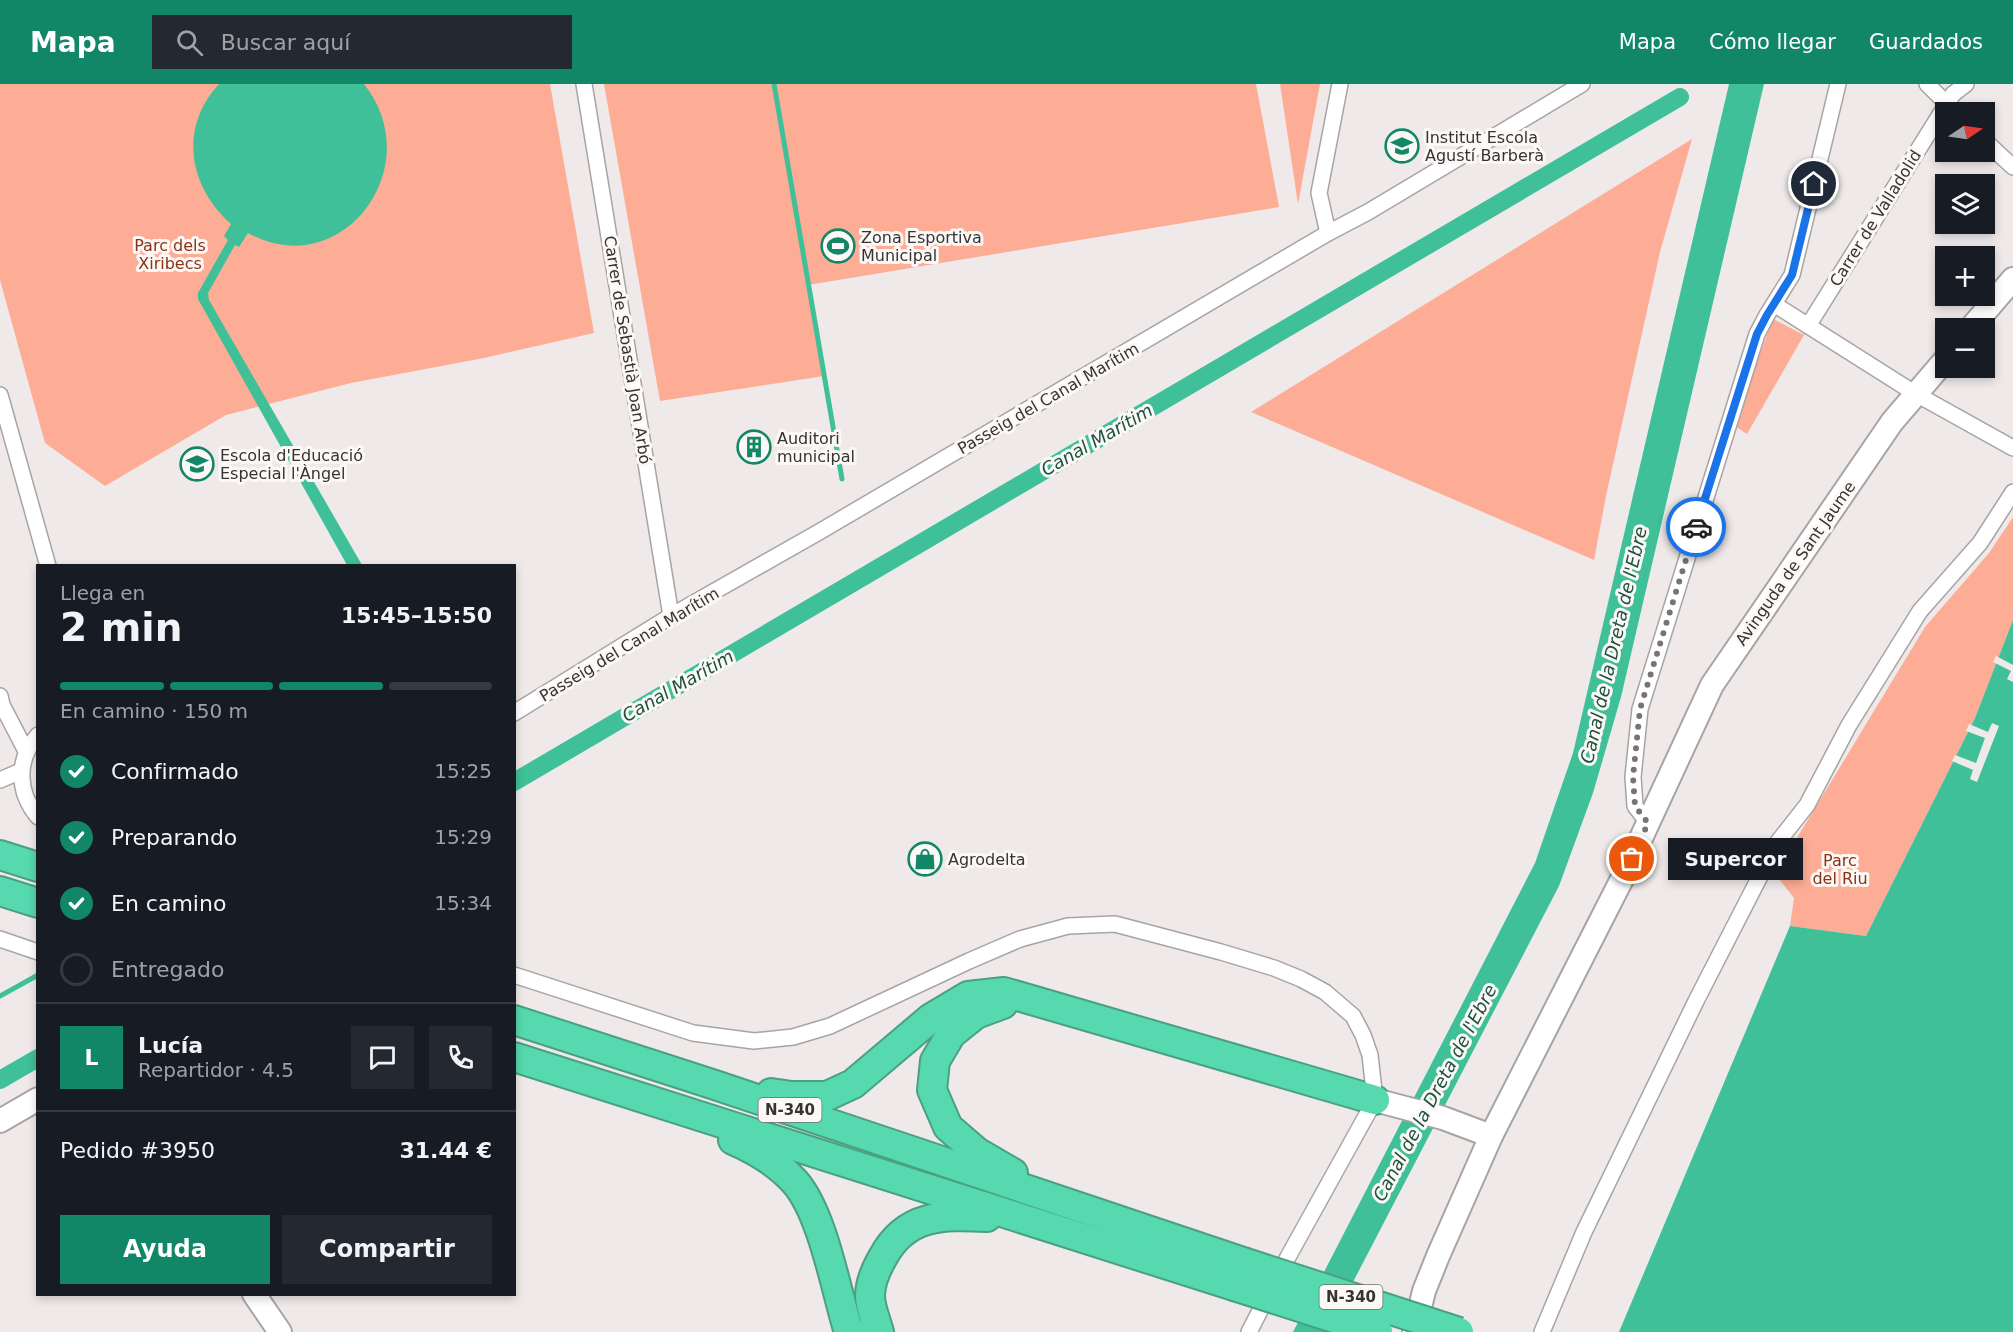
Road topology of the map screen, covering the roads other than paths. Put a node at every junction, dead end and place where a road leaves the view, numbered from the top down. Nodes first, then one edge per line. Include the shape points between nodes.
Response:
1 (584, 84) edge
2 (1340, 84) edge
3 (1582, 84) edge
4 (1838, 84) edge
5 (1927, 84) edge
6 (1966, 84) edge
7 (1945, 102) edge
8 (1952, 102) edge
9 (1935, 132) edge
10 (1995, 150) edge
11 (2013, 167) edge
12 (1328, 233) junction
13 (2013, 279) edge
14 (1774, 304) junction
15 (1980, 318) edge
16 (1808, 326) junction
17 (1935, 371) edge
18 (1916, 393) junction
19 (0, 395) edge
20 (2013, 448) edge
21 (2013, 492) edge
22 (47, 564) edge
23 (671, 616) junction
24 (1, 702) edge
25 (516, 712) edge
26 (36, 738) edge
27 (26, 751) junction
28 (21, 771) junction
29 (0, 780) edge
30 (36, 814) edge
31 (1648, 823) junction
32 (0, 855) edge
33 (36, 866) edge
34 (0, 891) edge
35 (36, 902) edge
36 (0, 939) edge
37 (36, 951) edge
38 (516, 976) edge
39 (1047, 1004) junction
40 (516, 1021) edge
41 (516, 1058) edge
42 (715, 1085) junction
43 (627, 1093) junction
44 (36, 1100) edge
45 (1385, 1102) junction
46 (0, 1121) edge
47 (1491, 1136) junction
48 (1064, 1203) junction
49 (1027, 1220) junction
50 (1239, 1274) junction
51 (255, 1296) edge
52 (280, 1332) edge
53 (851, 1332) edge
54 (879, 1332) edge
55 (1249, 1332) edge
56 (1378, 1332) edge
57 (1414, 1332) edge
58 (1459, 1332) edge
59 (1542, 1332) edge

1 - 23 street, Carrer de Sebastià Joan Arbó
2 - 12 street via 1319,193
3 - 12 street, Passeig del Canal Marítim
4 - 14 street via 1792,275
5 - 7 street
6 - 8 street, Carrer de Valladolid via 1953,94
9 - 16 street, Carrer de Valladolid
10 - 11 street
12 - 23 street, Passeig del Canal Marítim
13 - 15 street
14 - 16 street
14 - 31 street via 1757,334 1640,709 1633,777 1635,806
16 - 18 street
17 - 18 street, Avinguda de Sant Jaume
18 - 20 street
18 - 31 street, Avinguda de Sant Jaume via 1892,422 1712,685
19 - 22 street
21 - 59 street via 1980,543 1920,611 1849,725 1808,805 1777,843 1584,1232
23 - 25 street, Passeig del Canal Marítim
24 - 27 street
26 - 27 street
27 - 28 street
28 - 29 street
28 - 30 street via 27,803
31 - 47 street, Avinguda de Sant Jaume
32 - 33 highway
34 - 35 highway
36 - 37 street
38 - 45 street via 693,1033 754,1041 793,1037 830,1026 1020,939 1068,926 1115,924 1274,968 1325,992 1353,1016
39 - 42 highway via 1004,992 968,996 931,1018 853,1084 827,1095 792,1096
39 - 45 highway
39 - 48 highway via 1004,1004 976,1014 951,1034 935,1061 932,1090 948,1127 977,1152
40 - 42 highway, N-340
41 - 43 highway, N-340
42 - 48 highway, N-340
43 - 49 highway, N-340
43 - 53 highway via 758,1151 795,1182 815,1215
44 - 46 street
45 - 47 street
45 - 55 street via 1288,1257
47 - 57 street, Avinguda de Sant Jaume via 1438,1256
48 - 50 highway, N-340
49 - 50 highway, N-340
49 - 54 highway via 950,1215 918,1222 891,1242 874,1272 870,1297
50 - 56 highway, N-340, bridge
50 - 58 highway, N-340, bridge
51 - 52 street

